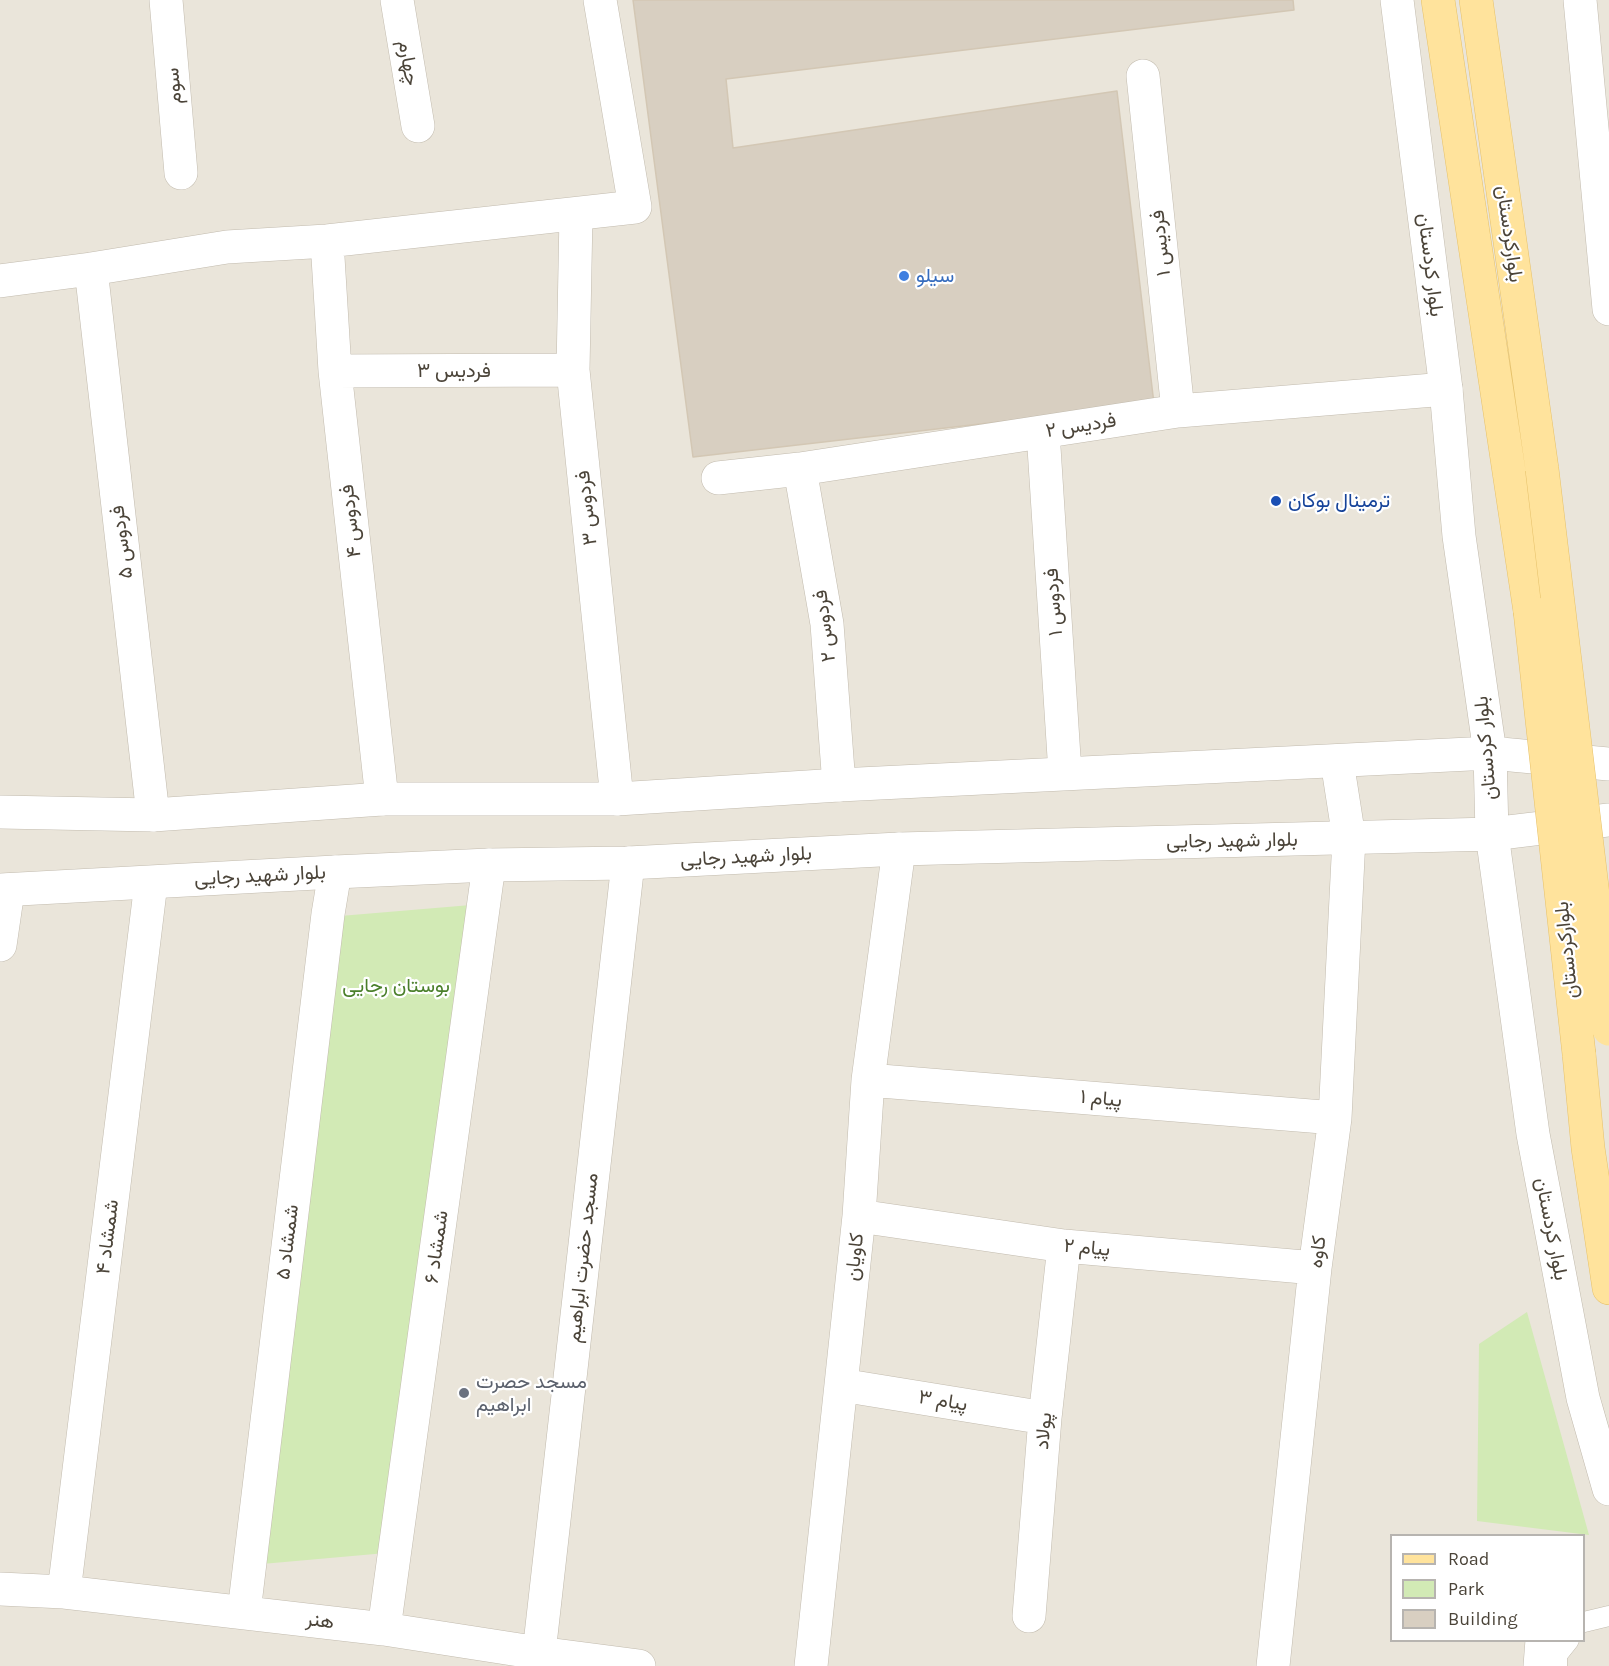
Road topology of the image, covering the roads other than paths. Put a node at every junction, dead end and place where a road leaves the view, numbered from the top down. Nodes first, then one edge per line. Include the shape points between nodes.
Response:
1 (166, 0) edge
2 (397, 0) edge
3 (600, 0) edge
4 (1397, 0) edge
5 (1438, 0) edge
6 (1476, 0) edge
7 (1580, 0) edge
8 (1143, 76) dead end
9 (418, 126) dead end
10 (181, 173) dead end
11 (576, 215) junction
12 (327, 242) junction
13 (91, 269) junction
14 (0, 281) edge
15 (1609, 309) edge
16 (573, 370) junction
17 (335, 371) junction
18 (1446, 389) junction
19 (1178, 411) junction
20 (1043, 432) junction
21 (800, 469) junction
22 (718, 478) dead end
23 (1490, 753) junction
24 (1337, 761) junction
25 (1609, 764) edge
26 (1065, 773) junction
27 (839, 785) junction
28 (382, 799) junction
29 (617, 799) junction
30 (0, 812) edge
31 (153, 815) junction
32 (1609, 820) edge
33 (1492, 834) junction
34 (1348, 838) junction
35 (899, 849) junction
36 (628, 863) junction
37 (489, 865) junction
38 (335, 872) junction
39 (152, 883) junction
40 (4, 890) edge
41 (0, 945) edge
42 (1609, 1029) edge
43 (868, 1080) junction
44 (1335, 1118) junction
45 (859, 1216) junction
46 (1064, 1246) junction
47 (1316, 1268) junction
48 (1609, 1288) edge
49 (841, 1385) junction
50 (1045, 1418) junction
51 (1609, 1489) edge
52 (0, 1588) edge
53 (64, 1592) junction
54 (244, 1612) junction
55 (1029, 1616) dead end
56 (1609, 1616) edge
57 (1585, 1622) edge
58 (384, 1629) junction
59 (1542, 1642) edge
60 (1568, 1642) edge
61 (539, 1653) junction
62 (639, 1666) edge
63 (811, 1666) edge
64 (1273, 1666) edge
65 (1540, 1666) edge
66 (1557, 1666) edge

1 - 10 street, سوم
2 - 9 street, چهارم
3 - 11 street via 635,207
4 - 18 street, بلوار کردستان
5 - 48 main road, بلوارکردستان, bridge via 1530,611 1588,1148
6 - 42 main road, بلوارکردستان, bridge via 1542,469
7 - 15 street
8 - 19 street, فردیس ۱
11 - 12 street
11 - 16 street, فردوس ۳
12 - 13 street via 227,247
12 - 17 street, فردوس ۴
13 - 14 street
13 - 31 street, فردوس ۵
16 - 17 street, فردیس ۳
16 - 29 street, فردوس ۳
17 - 28 street, فردوس ۴
18 - 19 street, فردیس ۲
18 - 23 street, بلوار کردستان via 1459,537
19 - 20 street, فردیس ۲
20 - 21 street, فردیس ۲
20 - 26 street, فردوس ۱
21 - 22 street, فردیس ۲
21 - 27 street, فردوس ۲ via 827,624
23 - 24 street
23 - 25 street
23 - 33 street, بلوار کردستان
24 - 26 street
24 - 34 street, کاوه
26 - 27 street
27 - 29 street
28 - 29 street
28 - 31 street
30 - 31 street
32 - 33 street, بلوار شهید رجایی
33 - 34 street, بلوار شهید رجایی
33 - 51 street, بلوار کردستان via 1533,1134 1583,1398
34 - 35 street, بلوار شهید رجایی
34 - 44 street, کاوه
35 - 36 street, بلوار شهید رجایی
35 - 43 street, کاویان
36 - 37 street, بلوار شهید رجایی
36 - 61 street, مسجد حضرت ابراهیم
37 - 38 street, بلوار شهید رجایی
37 - 58 street, شمشاد ۶
38 - 39 street, بلوار شهید رجایی
38 - 54 street, شمشاد ۵
39 - 40 street, بلوار شهید رجایی
39 - 53 street, شمشاد ۴
40 - 41 street
43 - 44 street, پیام ۱
43 - 45 street, کاویان
44 - 47 street, کاوه
45 - 46 street, پیام ۲
45 - 49 street, کاویان
46 - 47 street, پیام ۲
46 - 50 street, پولاد
47 - 64 street, کاوه
49 - 50 street, پیام ۳
49 - 63 street, کاویان
50 - 55 street, پولاد
52 - 53 street, هنر
53 - 54 street, هنر
54 - 58 street, هنر
56 - 57 lane
58 - 61 street, هنر
59 - 65 street
60 - 66 lane via 1557,1655
61 - 62 street, هنر

